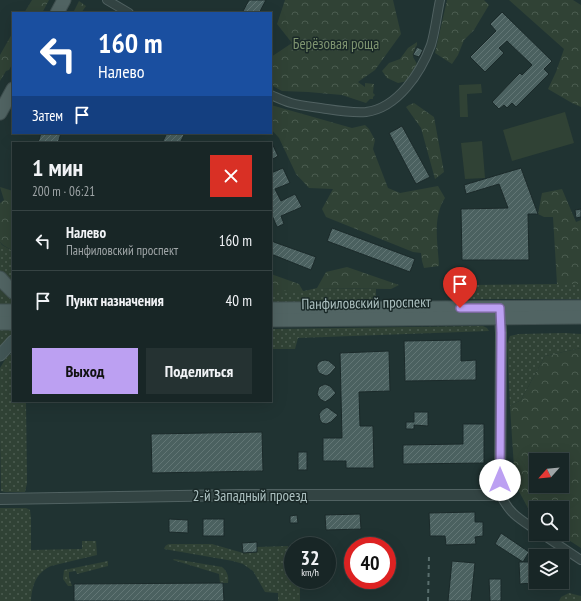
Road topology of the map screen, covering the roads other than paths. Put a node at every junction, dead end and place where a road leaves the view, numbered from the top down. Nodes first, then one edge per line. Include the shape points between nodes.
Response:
1 (64, 0) edge
2 (107, 0) edge
3 (440, 0) edge
4 (58, 12) edge
5 (127, 12) edge
6 (12, 91) edge
7 (272, 95) edge
8 (0, 113) edge
9 (0, 278) edge
10 (12, 291) edge
11 (581, 307) edge
12 (272, 309) edge
13 (0, 311) edge
14 (12, 311) edge
15 (500, 312) junction
16 (581, 317) edge
17 (272, 320) edge
18 (0, 323) edge
19 (12, 323) edge
20 (12, 342) edge
21 (0, 355) edge
22 (500, 494) junction
23 (0, 499) edge
24 (529, 525) edge
25 (552, 541) edge
26 (581, 560) edge

1 - 4 main road
2 - 5 street
3 - 7 street via 431,43 424,61 406,88 386,106 367,112 354,112 292,104
6 - 8 main road
9 - 10 main road
11 - 15 main road, Панфиловский проспект
12 - 15 main road, Панфиловский проспект
13 - 14 main road
15 - 16 main road, Панфиловский проспект
15 - 17 main road, Панфиловский проспект
15 - 22 street
18 - 19 main road
20 - 21 main road
22 - 23 street, 2-й Западный проезд
22 - 24 street via 509,510
25 - 26 street

